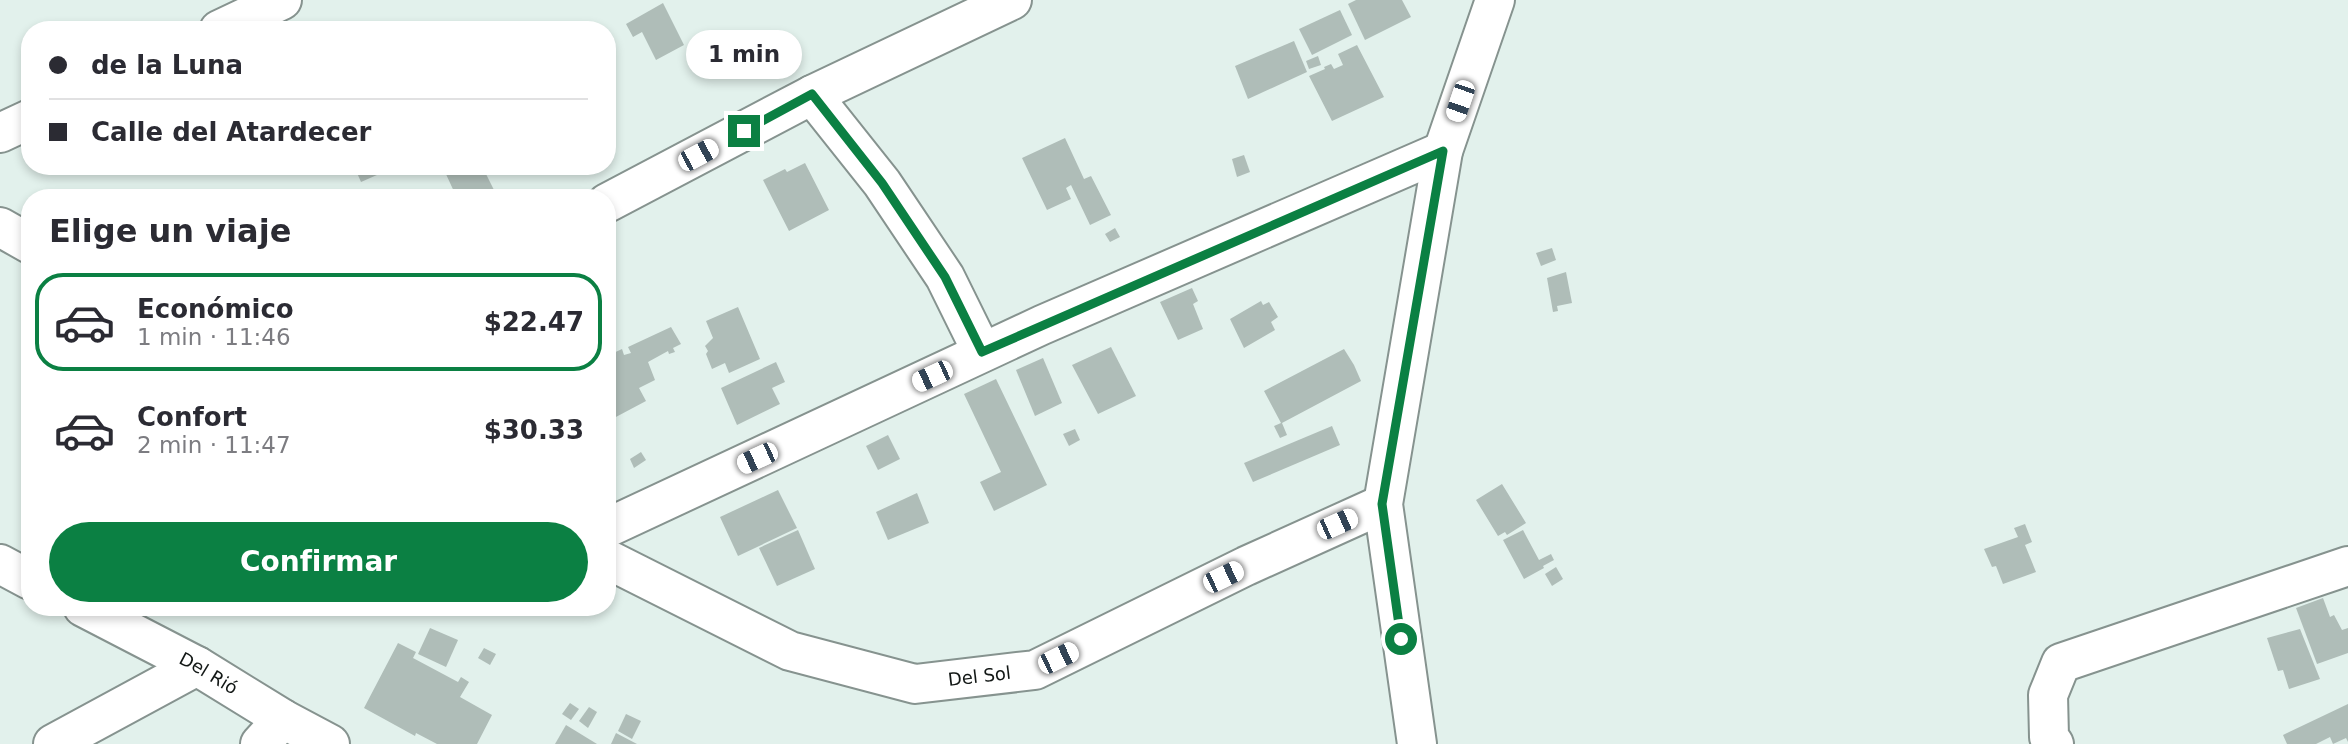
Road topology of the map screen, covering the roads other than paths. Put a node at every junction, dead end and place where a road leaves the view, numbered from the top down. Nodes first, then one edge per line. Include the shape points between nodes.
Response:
1 (282, 0) edge
2 (1013, 0) edge
3 (1495, 0) edge
4 (238, 21) edge
5 (812, 94) junction
6 (21, 123) edge
7 (0, 133) edge
8 (1443, 151) junction
9 (616, 199) edge
10 (0, 227) edge
11 (21, 239) edge
12 (982, 352) junction
13 (1382, 504) junction
14 (616, 524) edge
15 (0, 564) edge
16 (616, 564) edge
17 (2348, 566) edge
18 (21, 575) edge
19 (100, 616) edge
20 (197, 666) junction
21 (272, 731) edge
22 (52, 744) edge
23 (330, 744) edge
24 (1416, 744) edge
25 (2054, 744) edge

1 - 4 street
2 - 5 street
3 - 8 street
5 - 9 street
5 - 12 street via 882,183 945,277
6 - 7 street
8 - 12 street
8 - 13 street
10 - 11 street
12 - 14 street
13 - 16 street, Del Sol via 1035,670 915,684 790,651
13 - 24 street
15 - 18 street
17 - 25 street via 2062,663 2048,695 2049,737
19 - 20 street, Del Rió
20 - 21 street, Del Rió
20 - 22 street
21 - 23 street, Del Rió

